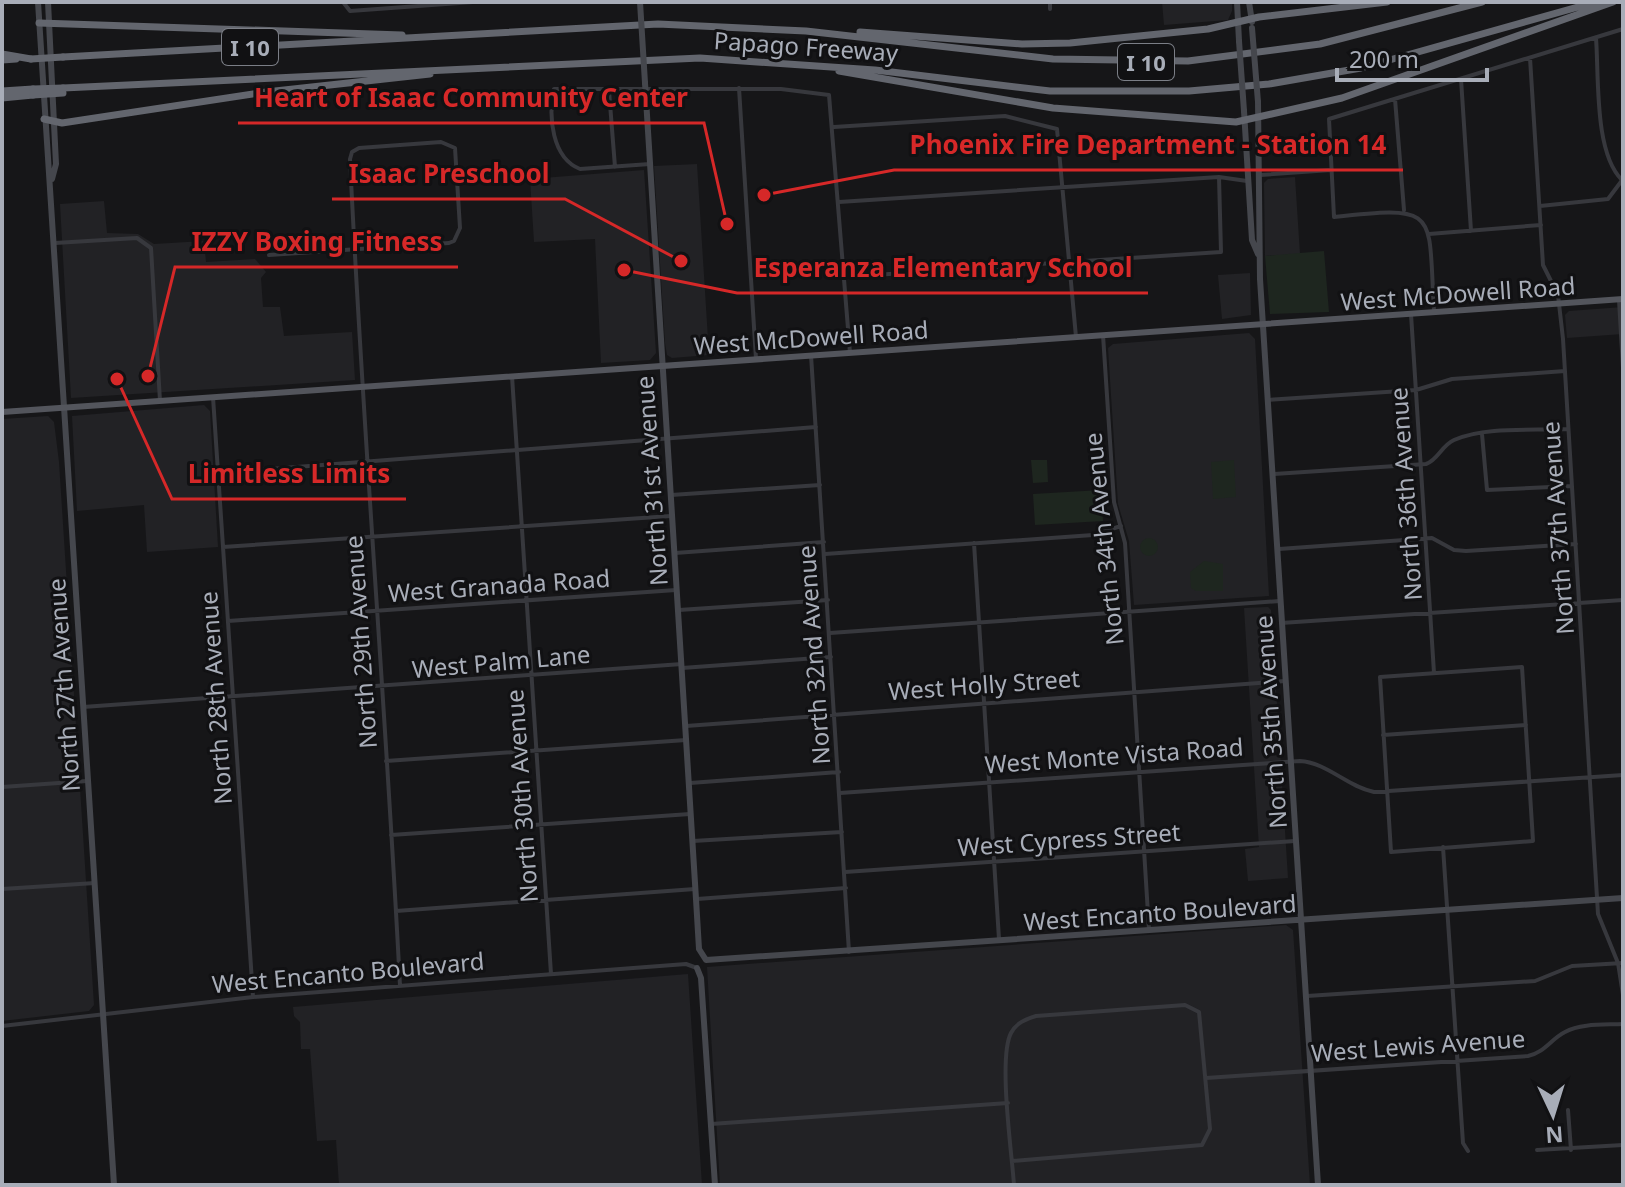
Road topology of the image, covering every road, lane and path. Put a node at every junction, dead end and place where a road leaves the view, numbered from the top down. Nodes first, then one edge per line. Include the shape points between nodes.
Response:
1 (38, 2) edge
2 (48, 2) edge
3 (343, 2) edge
4 (473, 2) edge
5 (640, 2) edge
6 (1050, 2) edge
7 (1237, 2) edge
8 (1249, 2) edge
9 (1387, 2) edge
10 (1482, 2) edge
11 (1596, 2) edge
12 (1613, 2) edge
13 (1050, 9) dead end
14 (50, 22) junction
15 (39, 23) junction
16 (1252, 24) junction
17 (1238, 27) junction
18 (1623, 29) edge
19 (806, 31) junction
20 (437, 36) junction
21 (1596, 38) junction
22 (2, 54) edge
23 (1530, 58) junction
24 (31, 59) junction
25 (2, 60) edge
26 (802, 63) junction
27 (473, 67) junction
28 (1461, 79) junction
29 (645, 86) junction
30 (739, 88) junction
31 (2, 91) edge
32 (609, 91) junction
33 (33, 92) junction
34 (2, 98) edge
35 (1395, 99) junction
36 (1259, 114) junction
37 (44, 119) junction
38 (1245, 121) junction
39 (55, 123) junction
40 (834, 127) junction
41 (651, 164) junction
42 (615, 167) junction
43 (1331, 170) junction
44 (1260, 175) junction
45 (1219, 177) junction
46 (1623, 179) edge
47 (51, 182) junction
48 (1249, 182) junction
49 (1064, 187) junction
50 (839, 202) junction
51 (1540, 206) junction
52 (1404, 210) junction
53 (1541, 225) junction
54 (1471, 231) junction
55 (1429, 234) junction
56 (55, 243) junction
57 (355, 248) junction
58 (269, 255) dead end
59 (1259, 257) junction
60 (1070, 262) junction
61 (844, 277) junction
62 (1621, 299) edge
63 (1560, 304) junction
64 (1434, 312) junction
65 (1411, 314) junction
66 (1263, 324) junction
67 (1103, 335) junction
68 (1076, 337) junction
69 (850, 353) junction
70 (811, 355) junction
71 (756, 359) junction
72 (661, 366) junction
73 (1623, 368) edge
74 (1565, 371) junction
75 (512, 376) junction
76 (362, 387) junction
77 (1416, 390) junction
78 (213, 397) junction
79 (1267, 400) junction
80 (160, 401) junction
81 (62, 408) junction
82 (2, 412) edge
83 (816, 427) junction
84 (1568, 429) junction
85 (1482, 434) junction
86 (667, 439) junction
87 (517, 452) junction
88 (367, 462) junction
89 (1421, 464) junction
90 (218, 473) junction
91 (1271, 474) junction
92 (820, 485) junction
93 (1573, 486) junction
94 (670, 495) junction
95 (671, 516) junction
96 (521, 526) junction
97 (1121, 526) junction
98 (372, 537) junction
99 (1426, 539) junction
100 (824, 542) junction
101 (974, 543) junction
102 (1576, 544) junction
103 (223, 547) junction
104 (1276, 549) junction
105 (674, 553) junction
106 (824, 554) junction
107 (677, 590) junction
108 (828, 600) junction
109 (1623, 600) edge
110 (526, 601) junction
111 (1280, 601) junction
112 (1579, 602) junction
113 (678, 610) junction
114 (376, 611) junction
115 (1130, 611) junction
116 (1430, 613) junction
117 (228, 621) junction
118 (979, 623) junction
119 (1281, 623) junction
120 (830, 633) junction
121 (831, 657) junction
122 (682, 666) junction
123 (1434, 673) junction
124 (531, 676) junction
125 (1285, 681) junction
126 (381, 686) junction
127 (1134, 692) junction
128 (232, 696) junction
129 (984, 702) junction
130 (83, 707) junction
131 (835, 714) junction
132 (1526, 725) junction
133 (686, 726) junction
134 (1383, 735) junction
135 (686, 740) junction
136 (536, 750) junction
137 (386, 761) junction
138 (1290, 761) junction
139 (839, 772) junction
140 (1139, 772) junction
141 (1623, 775) edge
142 (1590, 777) junction
143 (88, 781) junction
144 (1530, 782) junction
145 (689, 783) junction
146 (989, 783) junction
147 (2, 787) edge
148 (1388, 792) junction
149 (840, 793) junction
150 (690, 814) junction
151 (541, 825) junction
152 (842, 832) junction
153 (391, 835) junction
154 (692, 841) junction
155 (1295, 841) junction
156 (1443, 847) junction
157 (1144, 852) junction
158 (994, 862) junction
159 (845, 872) junction
160 (95, 883) junction
161 (846, 888) junction
162 (2, 889) edge
163 (695, 889) junction
164 (1623, 898) edge
165 (696, 899) junction
166 (546, 900) junction
167 (1597, 900) junction
168 (396, 911) junction
169 (1447, 911) junction
170 (1301, 920) junction
171 (1149, 931) junction
172 (999, 941) junction
173 (849, 952) junction
174 (702, 956) joint
175 (1621, 963) edge
176 (697, 968) joint
177 (551, 974) junction
178 (400, 986) junction
179 (1453, 986) junction
180 (1623, 995) edge
181 (1305, 996) junction
182 (253, 997) junction
183 (103, 1016) junction
184 (1623, 1024) edge
185 (2, 1026) edge
186 (1458, 1062) junction
187 (1310, 1071) junction
188 (1206, 1078) junction
189 (1008, 1103) junction
190 (1568, 1110) dead end
191 (711, 1124) junction
192 (1623, 1145) edge
193 (1537, 1150) dead end
194 (1571, 1150) junction
195 (1468, 1151) dead end
196 (1012, 1161) junction
197 (114, 1185) edge
198 (715, 1185) edge
199 (1014, 1185) edge
200 (1318, 1185) edge

1 - 15 main road, North 27th Avenue
2 - 14 main road, North 27th Avenue
3 - 4 street via 345,9
5 - 29 main road, North 31st Avenue, bridge
6 - 13 street
7 - 17 main road, North 35th Avenue
8 - 16 main road, North 35th Avenue
9 - 16 highway
10 - 19 highway, Papago Freeway / I 10 via 1335,41 1188,61 1053,59
11 - 26 highway, Papago Freeway / I 10 via 1361,68 1213,90 1050,91
12 - 36 highway via 1342,98
14 - 15 highway
14 - 20 highway
14 - 39 main road, North 27th Avenue
15 - 37 main road, North 27th Avenue
16 - 17 highway
16 - 36 main road, North 35th Avenue, bridge
17 - 19 highway via 1050,44
17 - 38 main road, North 35th Avenue, bridge
18 - 21 street
19 - 20 highway, Papago Freeway / I 10 via 658,24
20 - 24 highway, Papago Freeway / I 10, bridge
21 - 23 street
21 - 46 street via 1605,153
22 - 24 highway
23 - 28 street
23 - 51 street, North 37th Avenue
24 - 25 highway, Papago Freeway / I 10
26 - 27 highway, Papago Freeway / I 10 via 700,58
26 - 38 highway via 1039,106
27 - 33 highway, Papago Freeway / I 10, bridge
27 - 39 highway
28 - 35 street
28 - 54 street
29 - 30 street
29 - 32 street
29 - 41 main road, North 31st Avenue
30 - 40 street via 826,93
30 - 71 street
31 - 33 highway, Papago Freeway / I 10
32 - 42 street
32 - 42 street via 554,89 556,139 562,158 580,169
33 - 34 highway
35 - 43 street via 1329,119
35 - 52 street
36 - 38 highway
36 - 44 main road, North 35th Avenue
37 - 39 highway
37 - 47 main road, North 27th Avenue
38 - 48 main road, North 35th Avenue
39 - 47 main road, North 27th Avenue
40 - 49 street via 1005,116 1057,129
40 - 50 street
41 - 42 street
41 - 72 main road, North 31st Avenue
43 - 44 street
43 - 52 street via 1334,217
44 - 59 main road, North 35th Avenue
45 - 48 street
45 - 49 street
45 - 60 street via 1223,250
46 - 51 street via 1608,199
47 - 56 main road, North 27th Avenue
48 - 59 main road, North 35th Avenue via 1252,240
49 - 50 street
49 - 60 street
50 - 61 street
51 - 53 street, North 37th Avenue
52 - 55 street via 1421,218
53 - 54 street
53 - 63 street, North 37th Avenue via 1545,272
54 - 55 street
55 - 64 street
56 - 80 street via 137,238 151,248
56 - 81 main road, North 27th Avenue
57 - 57 street, North 29th Avenue via 352,152 441,142 454,146 458,238 449,243
57 - 58 street
57 - 76 street, North 29th Avenue
59 - 66 main road, North 35th Avenue
60 - 61 street
60 - 68 street
61 - 69 street
62 - 63 main road, West McDowell Road
62 - 73 street
63 - 64 main road, West McDowell Road
63 - 74 street, North 37th Avenue
64 - 65 main road, West McDowell Road
65 - 66 main road, West McDowell Road
65 - 77 street, North 36th Avenue
66 - 67 main road, West McDowell Road
66 - 79 main road, North 35th Avenue
67 - 68 main road, West McDowell Road
67 - 97 street, North 34th Avenue via 1114,502
68 - 69 main road, West McDowell Road
69 - 70 main road, West McDowell Road
70 - 71 main road, West McDowell Road
70 - 83 street, North 32nd Avenue
71 - 72 main road, West McDowell Road
72 - 75 main road, West McDowell Road
72 - 86 main road, North 31st Avenue
74 - 77 street via 1452,379
74 - 84 street, North 37th Avenue
75 - 76 main road, West McDowell Road
75 - 87 street, North 30th Avenue
76 - 78 main road, West McDowell Road
76 - 88 street, North 29th Avenue
77 - 79 street
77 - 89 street, North 36th Avenue
78 - 80 main road, West McDowell Road
78 - 90 street, North 28th Avenue
79 - 91 main road, North 35th Avenue
80 - 81 main road, West McDowell Road
81 - 82 main road, West McDowell Road
81 - 130 main road, North 27th Avenue
83 - 86 street
83 - 92 street, North 32nd Avenue
84 - 85 street
84 - 93 street, North 37th Avenue
85 - 89 street via 1454,440 1430,463
85 - 93 street via 1487,490
86 - 87 street
86 - 94 main road, North 31st Avenue
87 - 88 street
87 - 96 street, North 30th Avenue
88 - 90 street
88 - 98 street, North 29th Avenue
89 - 91 street
89 - 99 street, North 36th Avenue
90 - 103 street, North 28th Avenue
91 - 104 main road, North 35th Avenue
92 - 94 street
92 - 100 street, North 32nd Avenue
93 - 102 street, North 37th Avenue
94 - 95 main road, North 31st Avenue
95 - 96 street
95 - 105 main road, North 31st Avenue
96 - 98 street
96 - 110 street, North 30th Avenue
97 - 101 street via 1093,535
97 - 115 street, North 34th Avenue
98 - 103 street
98 - 114 street, North 29th Avenue
99 - 102 street via 1466,551
99 - 104 street
99 - 116 street, North 36th Avenue
100 - 105 street
100 - 106 street, North 32nd Avenue
101 - 106 street
101 - 118 street
102 - 112 street, North 37th Avenue
103 - 117 street, North 28th Avenue
104 - 111 main road, North 35th Avenue
105 - 107 main road, North 31st Avenue
106 - 108 street, North 32nd Avenue
107 - 110 street, West Granada Road
107 - 113 main road, North 31st Avenue
108 - 113 street
108 - 120 street, North 32nd Avenue
109 - 112 street
110 - 114 street, West Granada Road
110 - 124 street, North 30th Avenue
111 - 115 street
111 - 119 main road, North 35th Avenue
112 - 116 street
112 - 142 street, North 37th Avenue
113 - 122 main road, North 31st Avenue
114 - 117 street, West Granada Road
114 - 126 street, North 29th Avenue
115 - 118 street
115 - 127 street, North 34th Avenue
116 - 119 street
116 - 123 street, North 36th Avenue
117 - 128 street, North 28th Avenue
118 - 120 street
118 - 129 street
119 - 125 main road, North 35th Avenue
120 - 121 street, North 32nd Avenue
121 - 122 street, West Palm Lane
121 - 131 street, North 32nd Avenue
122 - 124 street, West Palm Lane
122 - 133 main road, North 31st Avenue
123 - 132 street via 1522,667
123 - 134 street via 1380,677
124 - 126 street, West Palm Lane
124 - 136 street, North 30th Avenue
125 - 127 street, West Holly Street
125 - 138 main road, North 35th Avenue
126 - 128 street, West Palm Lane
126 - 137 street, North 29th Avenue
127 - 129 street, West Holly Street
127 - 140 street, North 34th Avenue
128 - 130 street, West Palm Lane
128 - 182 street, North 28th Avenue
129 - 131 street, West Holly Street
129 - 146 street
130 - 143 main road, North 27th Avenue
131 - 133 street, West Holly Street
131 - 139 street, North 32nd Avenue
132 - 134 street
132 - 144 street
133 - 135 main road, North 31st Avenue
134 - 148 street
135 - 136 street
135 - 145 main road, North 31st Avenue
136 - 137 street
136 - 151 street, North 30th Avenue
137 - 153 street, North 29th Avenue
138 - 140 street, West Monte Vista Road
138 - 148 street, West Monte Vista Road via 1316,763 1356,788
138 - 155 main road, North 35th Avenue
139 - 145 street
139 - 149 street, North 32nd Avenue
140 - 146 street, West Monte Vista Road
140 - 157 street, North 34th Avenue
141 - 142 street, West Monte Vista Road
142 - 144 street, West Monte Vista Road
142 - 167 street, North 37th Avenue
143 - 147 street
143 - 160 main road, North 27th Avenue
144 - 148 street, West Monte Vista Road
144 - 156 street via 1533,841
145 - 150 main road, North 31st Avenue
146 - 149 street, West Monte Vista Road
146 - 158 street
148 - 156 street via 1391,852
149 - 152 street, North 32nd Avenue
150 - 151 street
150 - 154 main road, North 31st Avenue
151 - 153 street
151 - 166 street, North 30th Avenue
152 - 154 street
152 - 159 street, North 32nd Avenue
153 - 168 street, North 29th Avenue
154 - 163 main road, North 31st Avenue
155 - 157 street, West Cypress Street
155 - 170 main road, North 35th Avenue
156 - 169 street
157 - 158 street, West Cypress Street
157 - 171 street, North 34th Avenue
158 - 159 street, West Cypress Street
158 - 172 street
159 - 161 street, North 32nd Avenue
160 - 162 street
160 - 183 main road, North 27th Avenue
161 - 165 street
161 - 173 street, North 32nd Avenue
163 - 165 main road, North 31st Avenue
163 - 166 street
164 - 167 main road, West Encanto Boulevard
165 - 174 main road, North 31st Avenue
166 - 168 street
166 - 177 street, North 30th Avenue
167 - 169 main road, West Encanto Boulevard
167 - 175 street, North 37th Avenue via 1604,934
168 - 178 street, North 29th Avenue
169 - 170 main road, West Encanto Boulevard
169 - 179 street
170 - 171 main road, West Encanto Boulevard
170 - 181 main road, North 35th Avenue
171 - 172 main road, West Encanto Boulevard
172 - 173 main road, West Encanto Boulevard
173 - 174 main road, West Encanto Boulevard via 716,962
175 - 179 street via 1572,966 1535,981
175 - 180 street, North 37th Avenue
176 - 177 street, West Encanto Boulevard via 686,964
176 - 191 main road
177 - 178 street, West Encanto Boulevard
178 - 182 street, West Encanto Boulevard
179 - 181 street
179 - 186 street
181 - 187 main road, North 35th Avenue
182 - 183 street, West Encanto Boulevard
183 - 185 street, West Encanto Boulevard
183 - 197 main road, North 27th Avenue
184 - 186 street, West Lewis Avenue via 1577,1027 1538,1054
186 - 187 street, West Lewis Avenue
186 - 195 street via 1463,1143
187 - 188 street, West Lewis Avenue
187 - 200 main road, North 35th Avenue
188 - 189 street via 1202,1019 1193,1007 1036,1016 1010,1034 1005,1059
188 - 196 street via 1210,1129 1206,1141 1193,1148
189 - 191 street
189 - 196 street
190 - 194 street
191 - 198 main road
192 - 194 street
193 - 194 street
196 - 199 street

